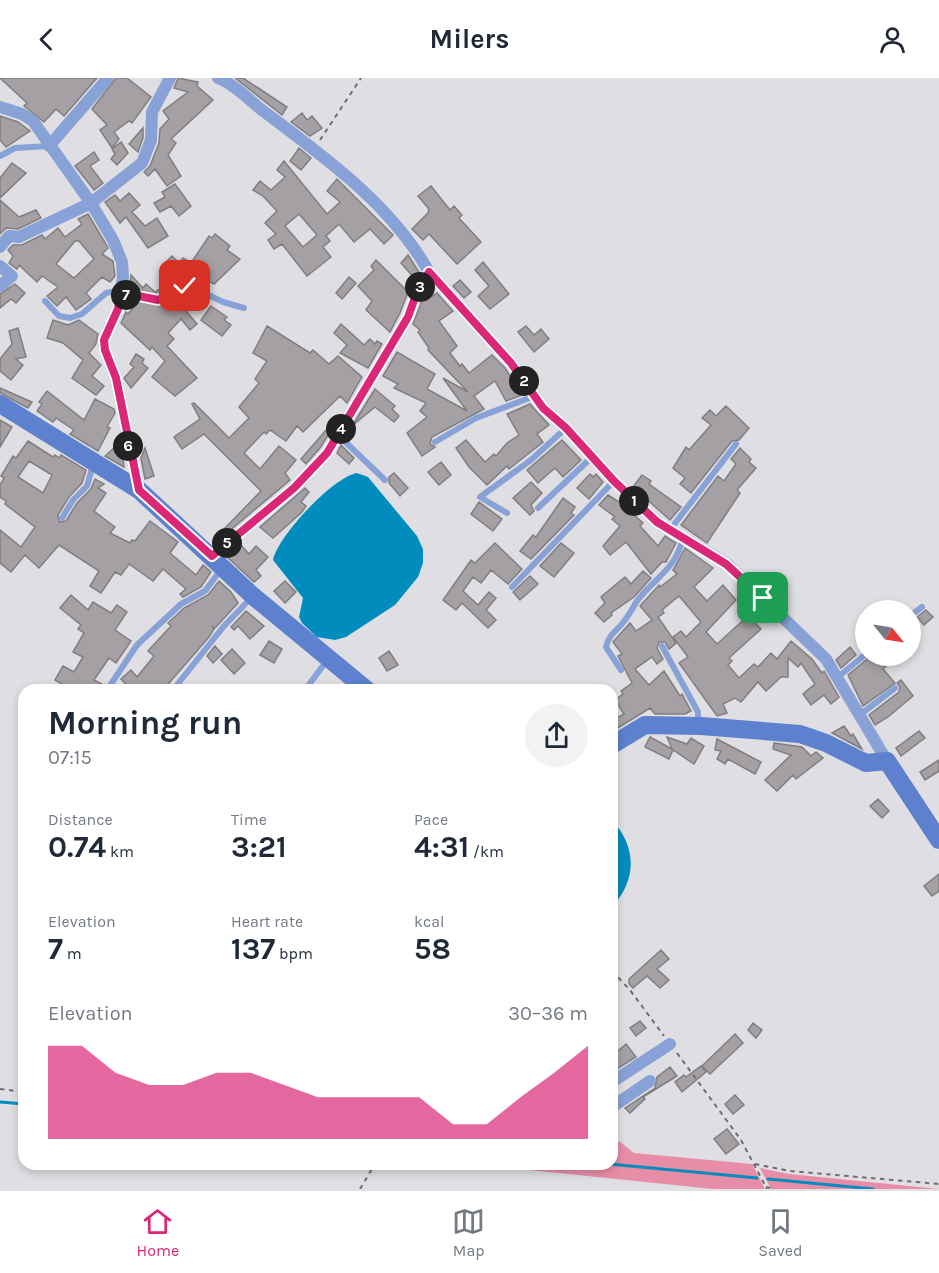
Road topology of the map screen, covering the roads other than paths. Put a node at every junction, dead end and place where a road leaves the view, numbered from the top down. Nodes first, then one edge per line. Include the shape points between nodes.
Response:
1 (108, 78) edge
2 (170, 78) edge
3 (218, 78) edge
4 (0, 107) edge
5 (49, 146) junction
6 (0, 156) edge
7 (91, 203) junction
8 (0, 247) edge
9 (0, 266) edge
10 (429, 272) junction
11 (0, 286) edge
12 (120, 296) junction
13 (45, 301) dead end
14 (244, 308) dead end
15 (535, 396) junction
16 (0, 404) edge
17 (566, 428) junction
18 (338, 435) junction
19 (435, 442) dead end
20 (736, 444) dead end
21 (592, 457) junction
22 (94, 463) junction
23 (385, 480) dead end
24 (614, 481) junction
25 (139, 490) junction
26 (538, 508) dead end
27 (507, 513) dead end
28 (62, 518) dead end
29 (669, 531) junction
30 (683, 536) junction
31 (217, 561) junction
32 (512, 587) dead end
33 (253, 596) junction
34 (662, 645) dead end
35 (329, 658) junction
36 (855, 663) edge
37 (621, 670) dead end
38 (838, 677) junction
39 (111, 684) edge
40 (178, 684) edge
41 (310, 684) edge
42 (360, 684) edge
43 (895, 688) dead end
44 (861, 714) junction
45 (696, 726) junction
46 (618, 741) edge
47 (887, 761) junction
48 (939, 840) edge
49 (670, 1044) road end
50 (618, 1078) edge
51 (650, 1081) dead end
52 (618, 1103) edge

1 - 5 street
2 - 7 street via 152,112 151,140 142,163
3 - 10 street via 349,178 386,214
4 - 5 street via 28,117
5 - 6 lane via 15,148
5 - 7 street
7 - 8 street via 19,237 9,236
7 - 12 street via 122,262
9 - 11 street via 12,276
10 - 15 street via 511,363
10 - 18 street via 408,317
12 - 13 lane via 106,292 82,314 70,318 59,316
12 - 14 lane via 158,300 190,286
12 - 25 street via 104,340 116,378
15 - 17 street
15 - 19 lane via 476,418
16 - 22 street
17 - 21 street
17 - 27 lane via 531,460 480,497
18 - 23 lane
18 - 31 street via 312,471
20 - 29 lane
21 - 24 street
21 - 26 lane
22 - 25 street
22 - 28 lane via 87,486
24 - 29 street
24 - 32 lane
25 - 31 street
29 - 30 street
30 - 37 lane via 681,549 663,576 609,635 606,647
30 - 38 street via 726,564 826,659
31 - 33 street
31 - 39 lane via 205,591 182,604 138,645
33 - 35 street
33 - 40 lane
34 - 45 lane via 698,712
35 - 41 lane
35 - 42 street
36 - 38 lane
38 - 44 street
43 - 44 lane
44 - 47 street
45 - 46 street via 645,725
45 - 47 street via 800,734 866,763
47 - 48 street
49 - 50 street
51 - 52 street

